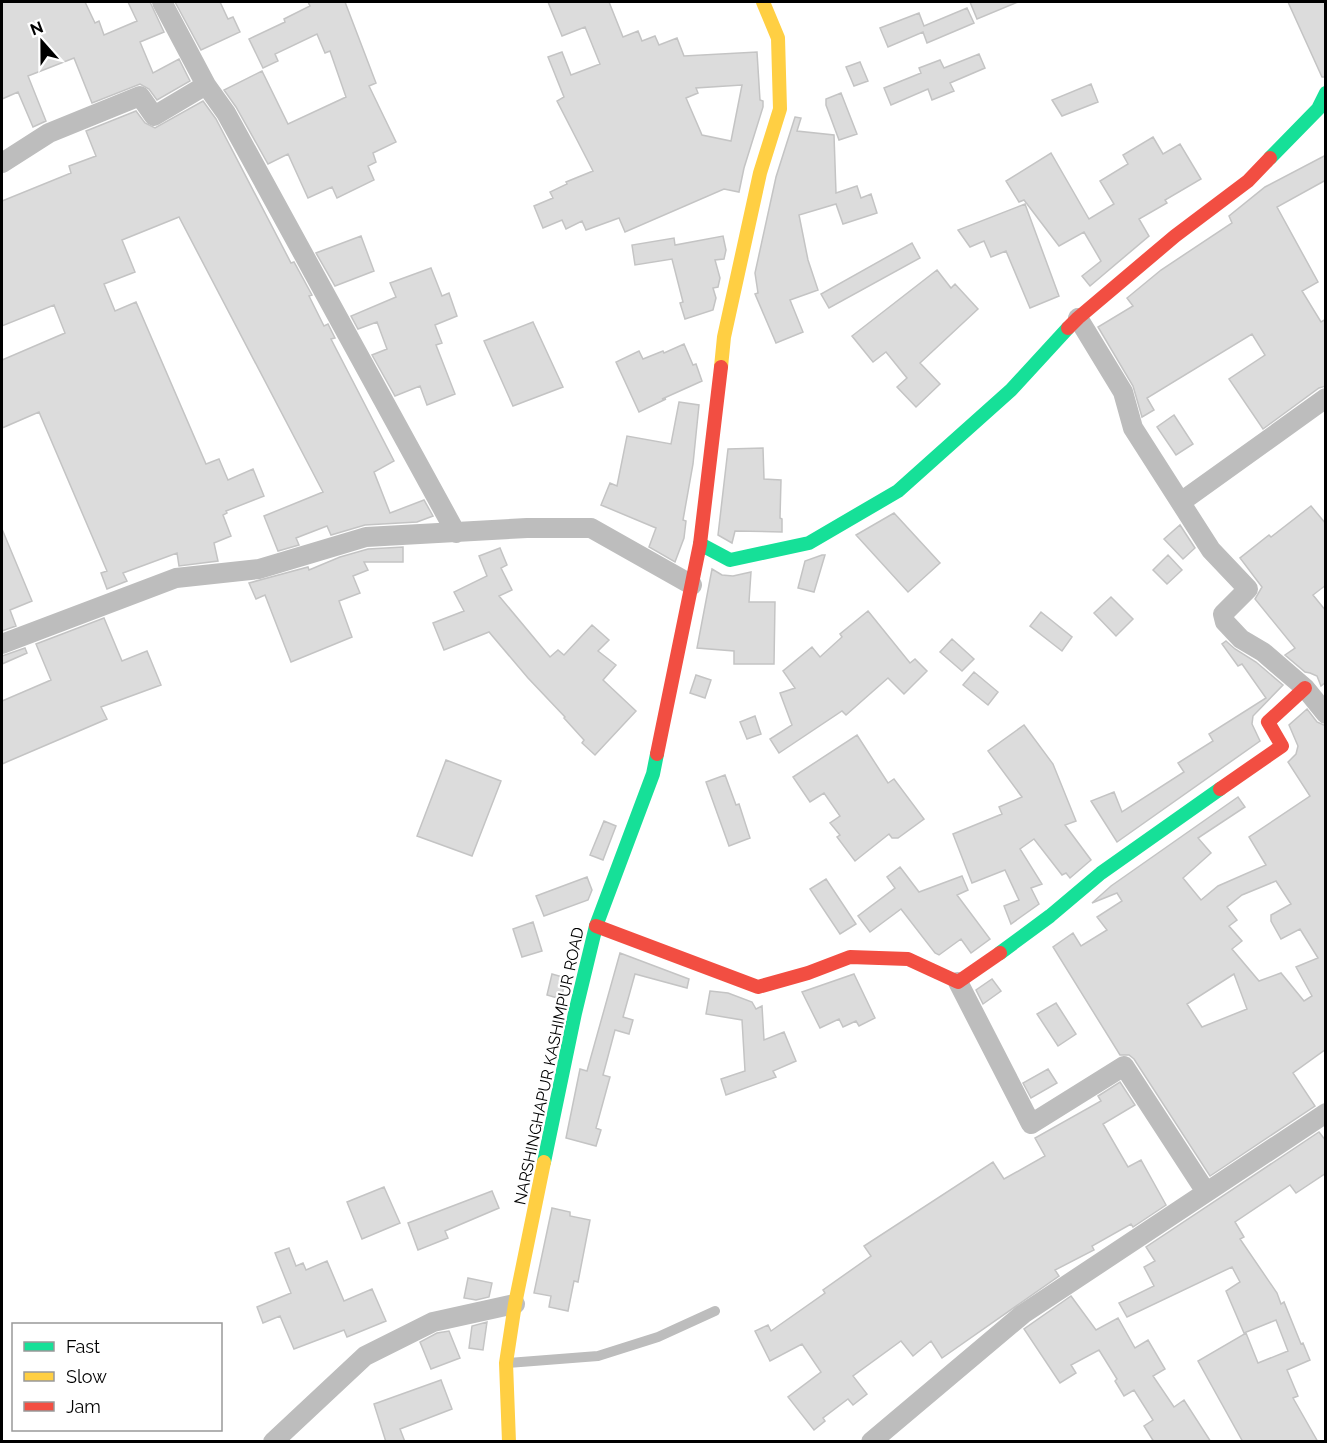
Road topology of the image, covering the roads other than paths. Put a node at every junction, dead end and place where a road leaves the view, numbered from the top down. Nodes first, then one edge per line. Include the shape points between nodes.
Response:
1 (162, 2) edge
2 (763, 2) edge
3 (206, 85) junction
4 (1326, 93) edge
5 (2, 163) edge
6 (1078, 318) junction
7 (1326, 398) edge
8 (1181, 502) junction
9 (456, 533) junction
10 (700, 544) junction
11 (692, 585) junction
12 (2, 644) edge
13 (1305, 688) junction
14 (1326, 714) edge
15 (596, 926) junction
16 (958, 982) junction
17 (1326, 1113) edge
18 (1206, 1192) junction
19 (515, 1304) junction
20 (715, 1311) dead end
21 (506, 1363) junction
22 (273, 1442) edge
23 (509, 1442) edge
24 (871, 1442) edge

1 - 3 street
2 - 10 street, NARSHINGHAPUR KASHIMPUR ROAD via 778,38 780,109 760,173 724,337
3 - 5 street via 154,116 140,96 49,133
3 - 9 street via 226,113
4 - 6 street via 1318,109 1248,181
6 - 8 street via 1123,392 1133,428
6 - 10 street via 1011,390 898,491 809,543 730,560
7 - 8 street
8 - 13 street via 1211,550 1248,589 1223,614 1225,622
9 - 11 street via 591,528
9 - 12 street via 366,537 259,569 176,578
10 - 11 street, NARSHINGHAPUR KASHIMPUR ROAD
11 - 15 street, NARSHINGHAPUR KASHIMPUR ROAD via 652,774
13 - 14 street
13 - 16 street via 1268,722 1282,746 1101,873 1035,929
15 - 16 street via 758,987 850,957 908,959
15 - 19 street, NARSHINGHAPUR KASHIMPUR ROAD
16 - 18 street via 1031,1124 1124,1066
17 - 18 street
18 - 24 street via 1023,1314
19 - 21 street, NARSHINGHAPUR KASHIMPUR ROAD
19 - 22 street via 433,1322 365,1356
20 - 21 lane via 658,1337 598,1356
21 - 23 street, NARSHINGHAPUR KASHIMPUR ROAD

